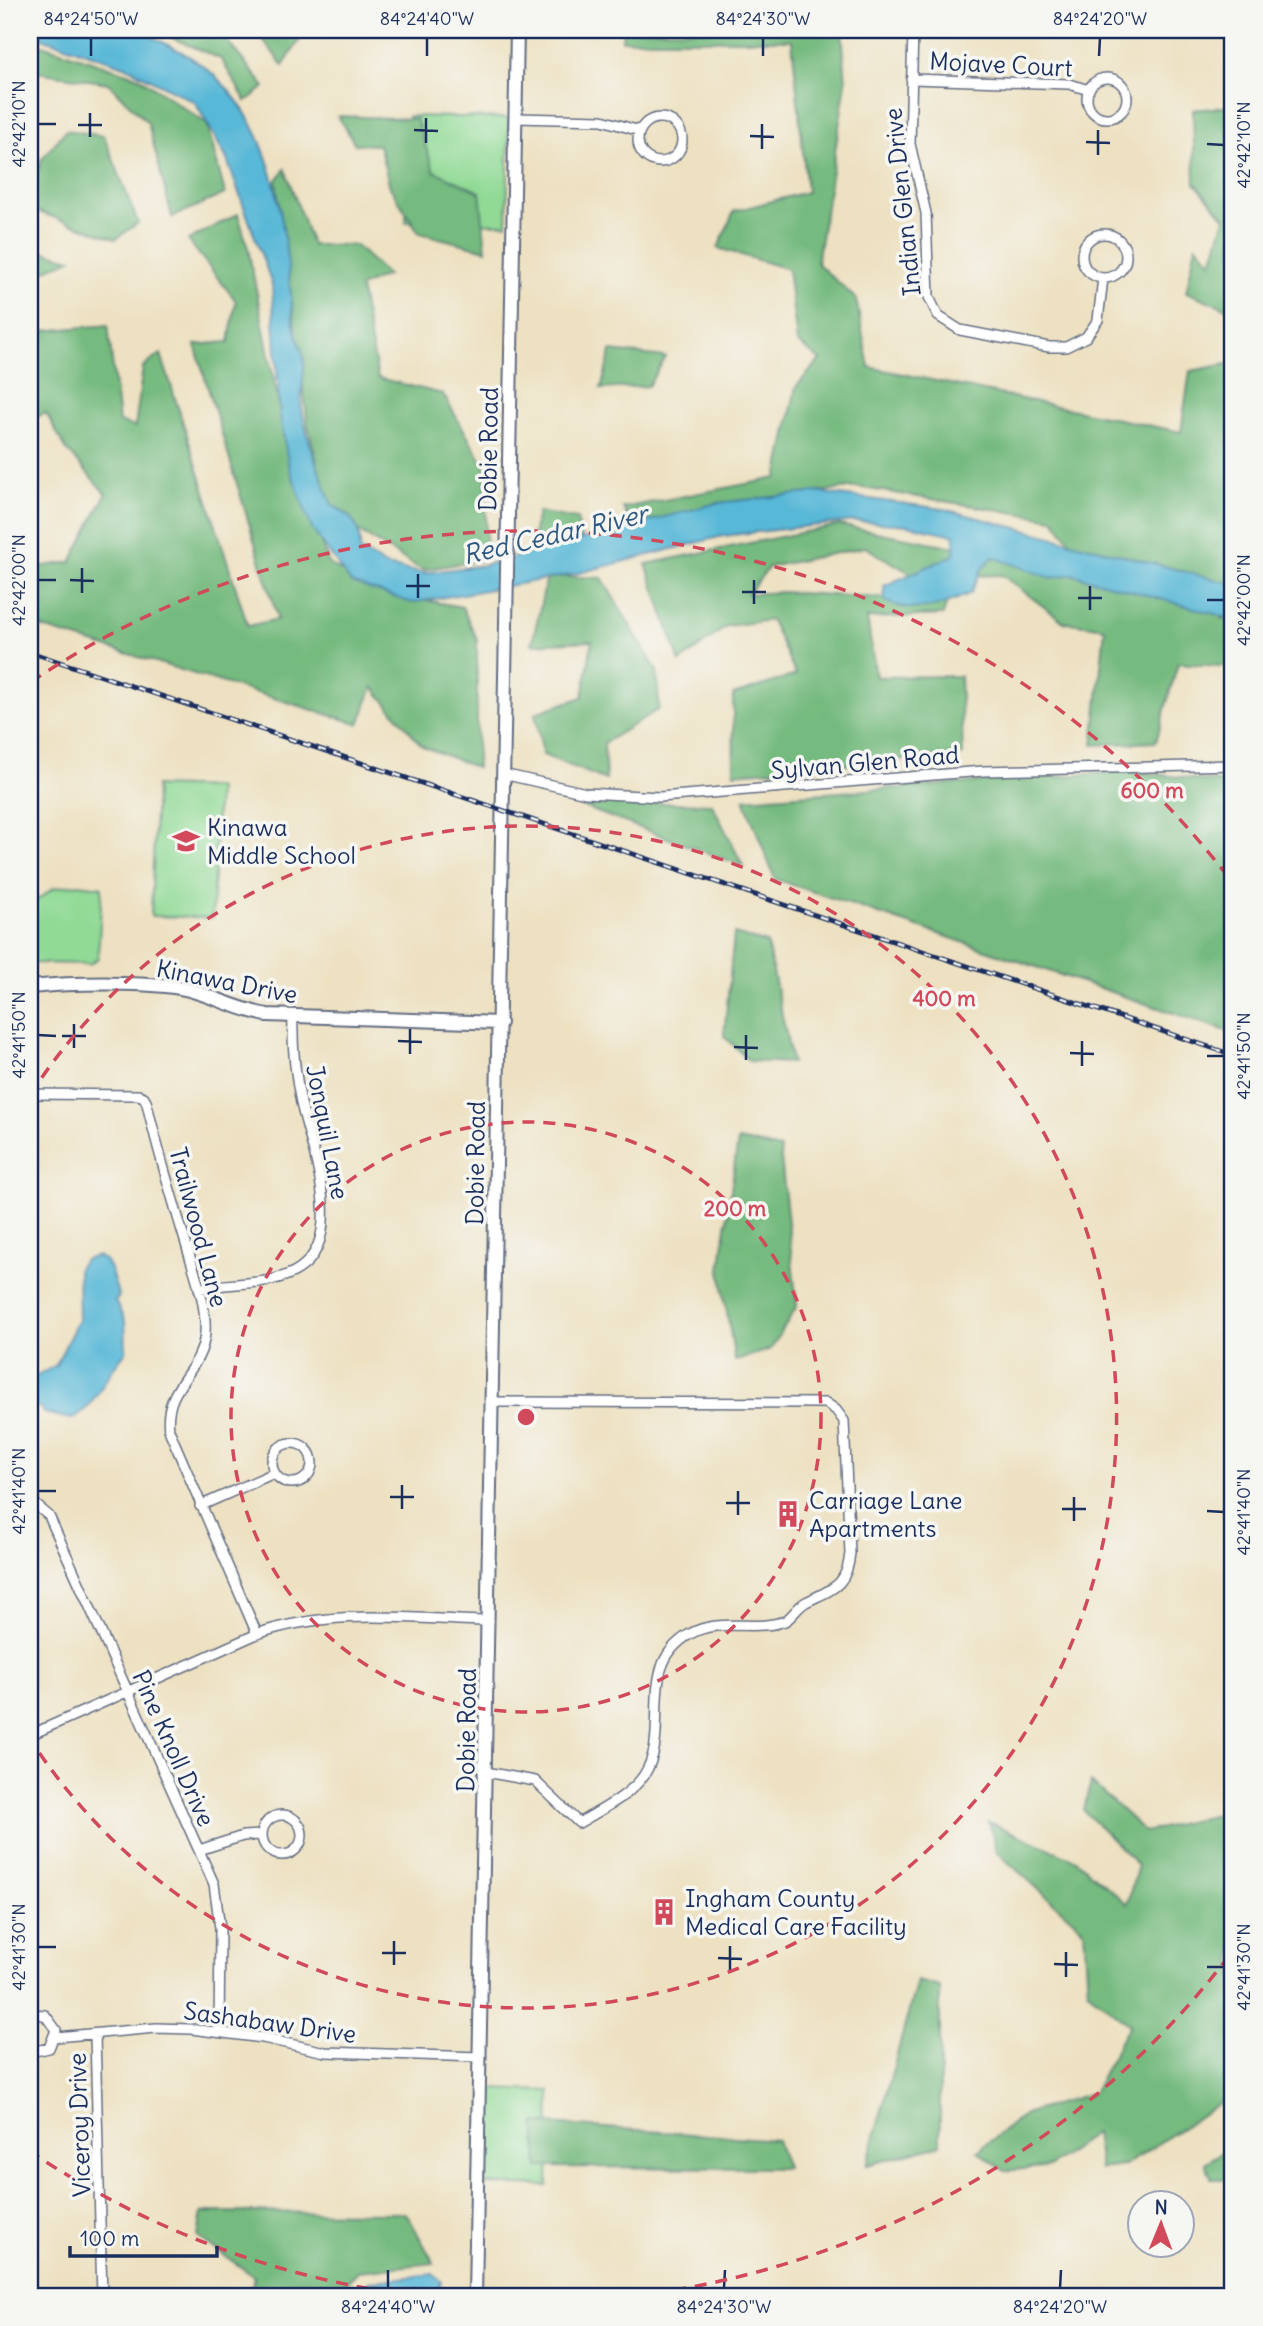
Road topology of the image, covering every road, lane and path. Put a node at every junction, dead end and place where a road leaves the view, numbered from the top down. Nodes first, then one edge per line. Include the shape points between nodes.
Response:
1 (517, 30) edge
2 (913, 30) edge
3 (911, 79) junction
4 (1089, 90) junction
5 (515, 118) junction
6 (640, 131) junction
7 (1103, 278) junction
8 (1233, 765) edge
9 (503, 774) junction
10 (30, 987) edge
11 (293, 1017) junction
12 (500, 1023) junction
13 (30, 1094) edge
14 (199, 1289) junction
15 (492, 1402) junction
16 (274, 1473) junction
17 (30, 1500) edge
18 (200, 1506) junction
19 (489, 1621) junction
20 (257, 1634) junction
21 (128, 1691) junction
22 (30, 1735) edge
23 (486, 1772) junction
24 (261, 1835) junction
25 (199, 1850) junction
26 (30, 2014) edge
27 (219, 2032) junction
28 (95, 2035) junction
29 (56, 2037) junction
30 (30, 2052) edge
31 (480, 2057) junction
32 (102, 2296) edge
33 (475, 2296) edge

1 - 5 street, Dobie Road
2 - 3 street, Indian Glen Drive
3 - 4 street, Mojave Court via 1069,84
3 - 7 street, Indian Glen Drive via 910,144 926,213 929,297 938,316 960,330 1066,347 1082,340 1095,326 1102,308
4 - 4 street, Mojave Court via 1087,103 1096,116 1116,117 1126,106 1126,91 1116,80 1101,79
5 - 6 street via 602,120
5 - 9 street, Dobie Road
6 - 6 street via 639,148 651,160 667,161 680,149 680,132 668,120 652,120
7 - 7 street via 1119,271 1125,256 1119,241 1104,234 1088,240 1082,256 1088,271
8 - 9 street, Sylvan Glen Road via 983,771 660,797 586,793
9 - 12 street, Dobie Road
10 - 11 street, Kinawa Drive via 165,987 189,990 241,1011
11 - 12 street, Kinawa Drive
11 - 14 street, Jonquil Lane via 295,1066 324,1208 319,1244 305,1264 283,1277
12 - 15 street, Dobie Road
13 - 14 street, Trailwood Lane via 144,1097
14 - 18 street, Trailwood Lane via 205,1323 203,1346 171,1398 168,1413 169,1430
15 - 19 street, Dobie Road
15 - 23 street via 826,1404 844,1421 850,1553 847,1569 834,1589 802,1604 785,1621 710,1626 677,1644 658,1678 654,1751 648,1769 631,1790 579,1823 535,1781
16 - 16 street via 290,1483 303,1480 311,1470 311,1457 297,1444 284,1444 274,1453
16 - 18 street
17 - 21 street, Pine Knoll Drive via 49,1516
18 - 20 street, Trailwood Lane
19 - 20 street via 346,1617 293,1622
19 - 23 street, Dobie Road
20 - 21 street
21 - 22 street
21 - 25 street, Pine Knoll Drive
23 - 31 street, Dobie Road
24 - 24 street via 266,1848 279,1855 292,1852 302,1835 298,1822 281,1814 265,1823
24 - 25 street
25 - 27 street, Pine Knoll Drive via 219,1905
26 - 29 street via 50,2019
27 - 28 street, Sashabaw Drive via 156,2028
27 - 31 street, Sashabaw Drive via 326,2052
28 - 29 street, Sashabaw Drive
28 - 32 street, Viceroy Drive
29 - 30 street, Sashabaw Drive via 49,2048
31 - 33 street, Dobie Road

